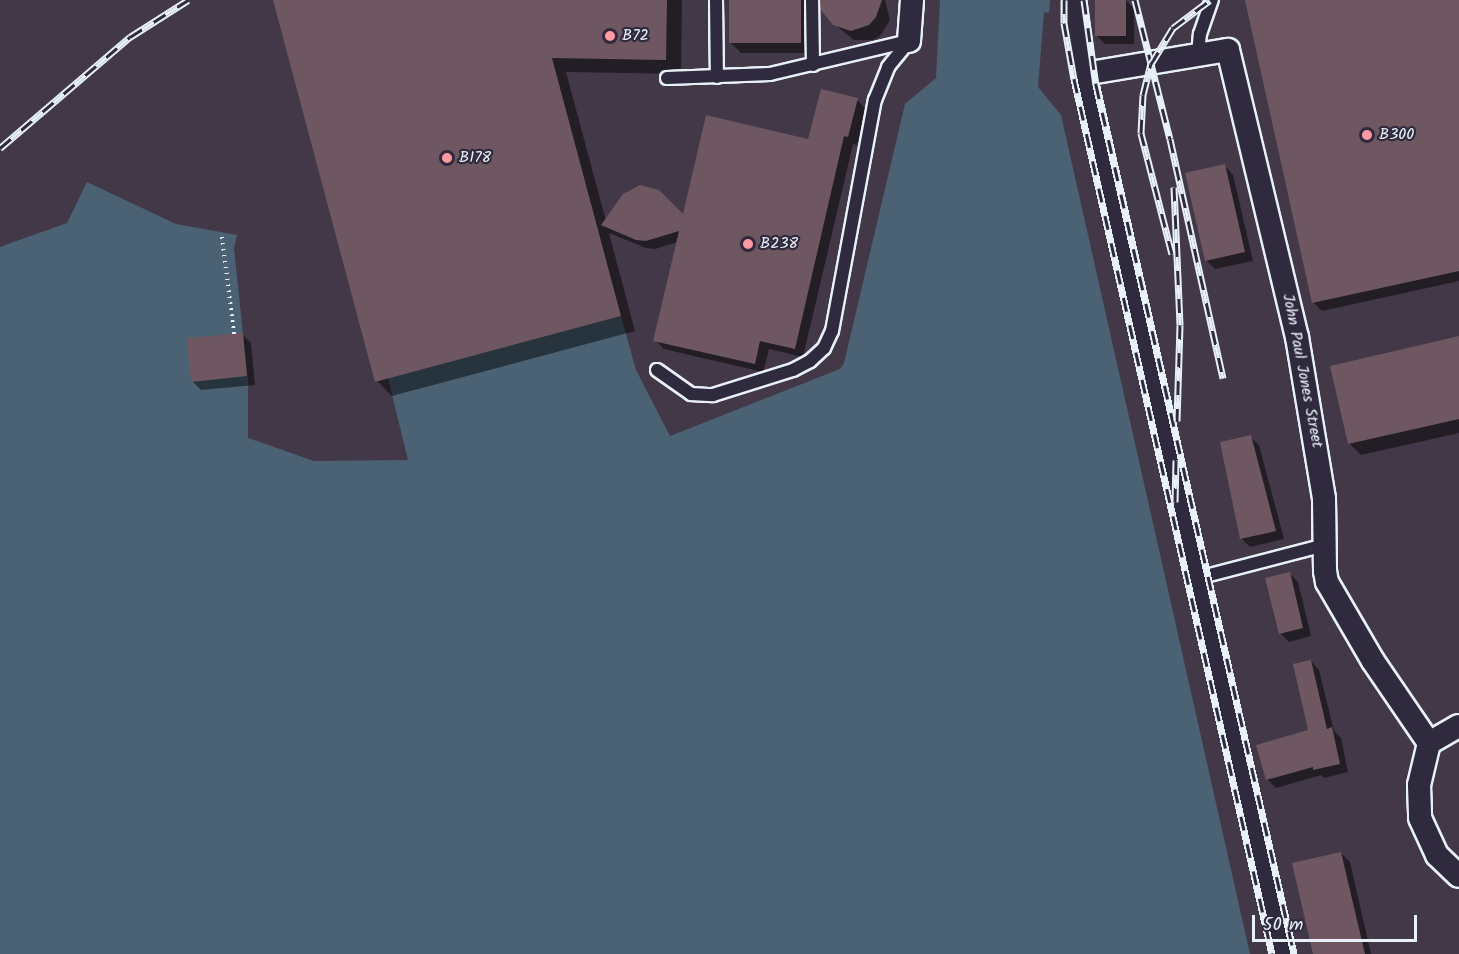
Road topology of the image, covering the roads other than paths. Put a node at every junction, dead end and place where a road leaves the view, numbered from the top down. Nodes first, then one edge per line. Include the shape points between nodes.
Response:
1 (716, 0) edge
2 (812, 0) edge
3 (912, 0) edge
4 (1074, 0) edge
5 (1212, 0) edge
6 (909, 41) junction
7 (1198, 56) junction
8 (813, 65) junction
9 (1084, 74) junction
10 (717, 77) junction
11 (667, 78) dead end
12 (657, 370) dead end
13 (1325, 545) junction
14 (1198, 578) junction
15 (1459, 726) edge
16 (1429, 743) junction
17 (1459, 876) edge
18 (1283, 954) edge

1 - 10 lane
2 - 8 lane
3 - 6 street
4 - 9 street
5 - 7 lane via 1200,34
6 - 8 lane
6 - 12 lane via 888,67 875,100 832,331 824,348 793,370 713,395 691,394
7 - 9 street, John Paul Jones Street
7 - 13 street, John Paul Jones Street via 1228,50 1297,337 1319,460
8 - 10 lane via 770,74
9 - 14 street
10 - 11 lane
13 - 14 lane
13 - 16 street, John Paul Jones Street via 1325,571 1334,595
14 - 18 street
15 - 16 street
16 - 17 street via 1419,785 1420,818 1437,855

